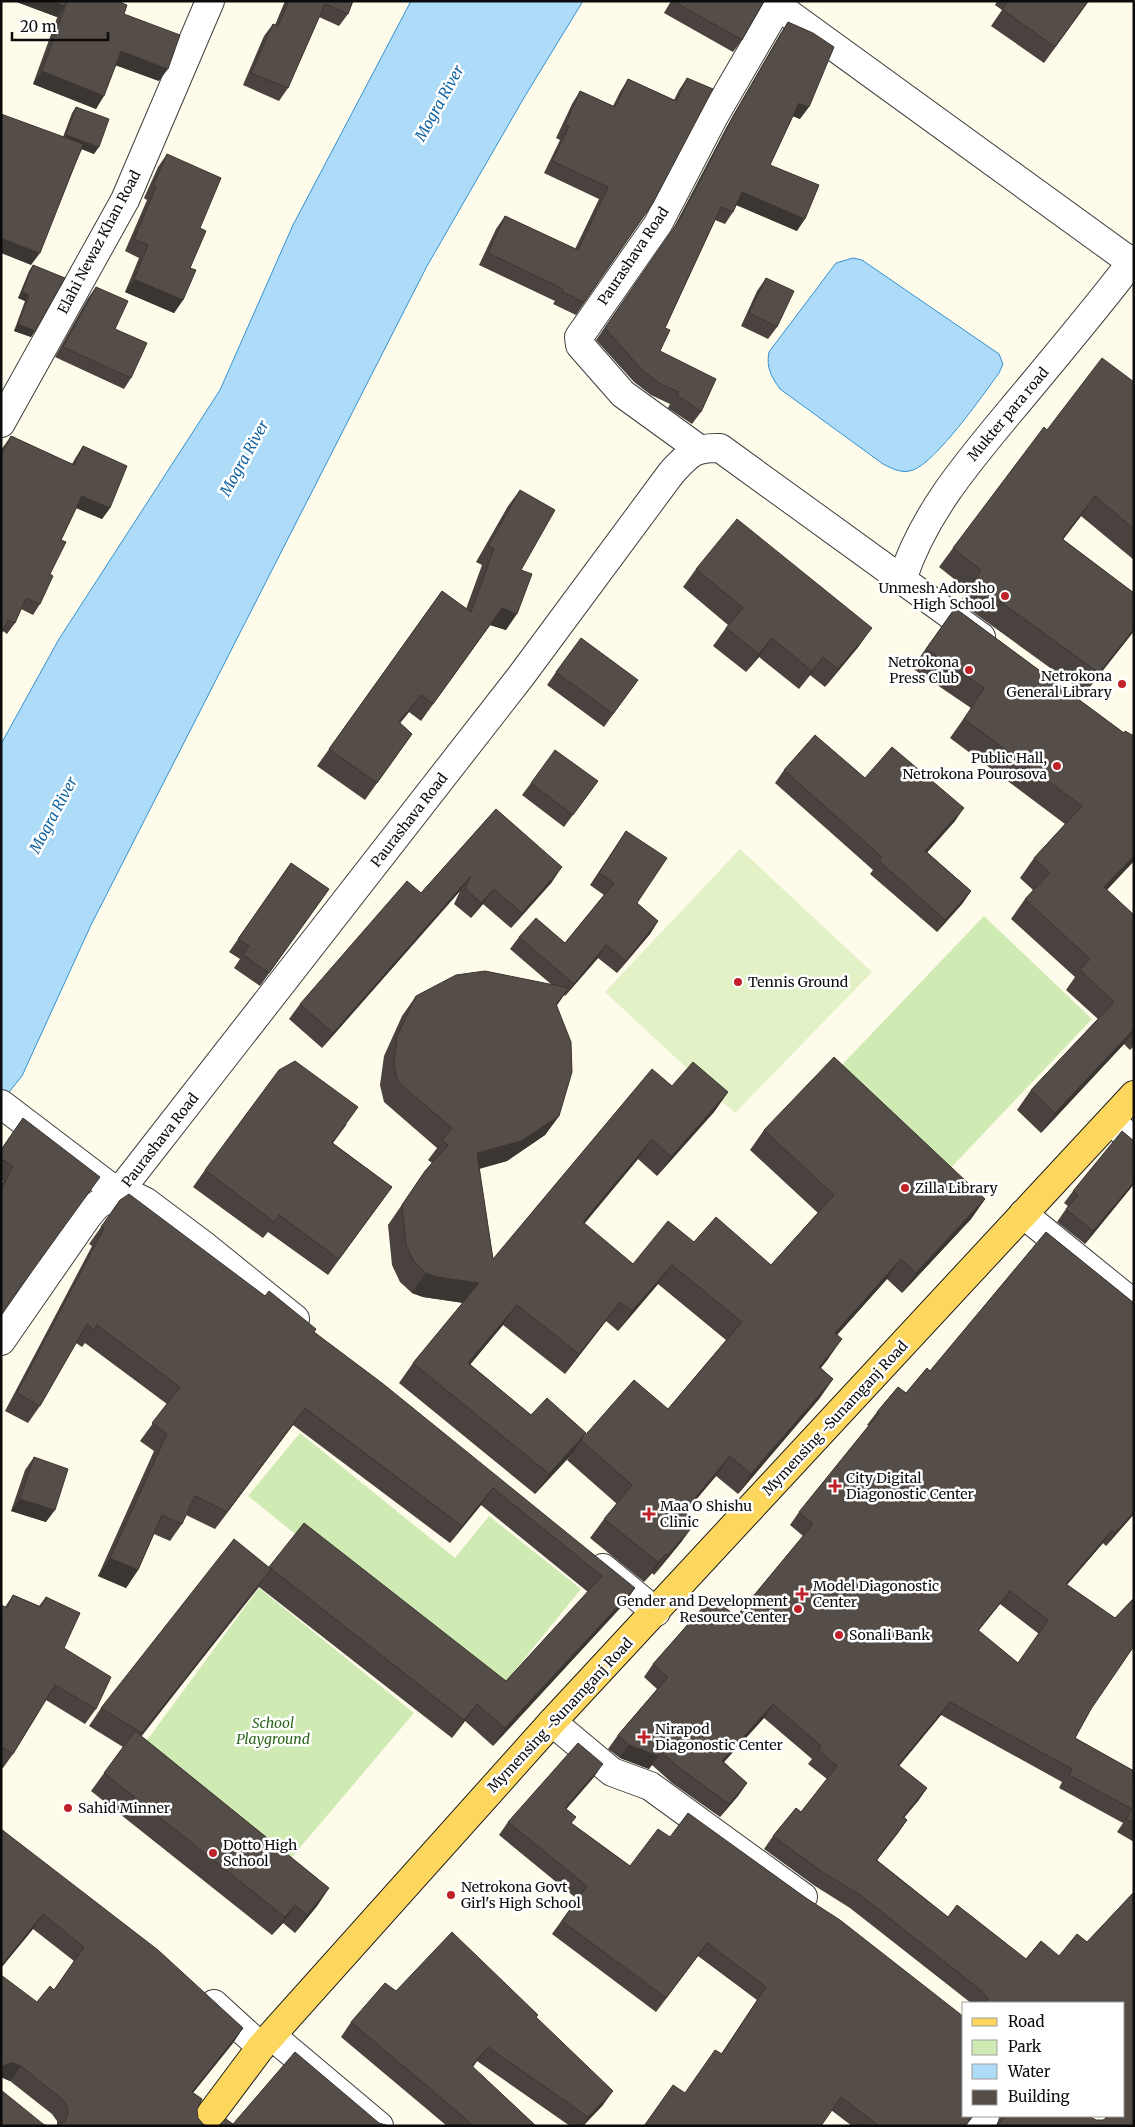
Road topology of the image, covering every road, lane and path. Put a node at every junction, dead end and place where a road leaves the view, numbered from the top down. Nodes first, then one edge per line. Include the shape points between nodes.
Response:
1 (210, 1) edge
2 (780, 4) edge
3 (1132, 261) edge
4 (1, 422) edge
5 (699, 449) junction
6 (902, 580) junction
7 (1004, 654) edge
8 (1134, 1096) edge
9 (1, 1104) edge
10 (1110, 1122) junction
11 (1134, 1140) edge
12 (118, 1193) junction
13 (1023, 1214) junction
14 (1134, 1304) edge
15 (318, 1337) edge
16 (1, 1341) edge
17 (587, 1555) edge
18 (656, 1612) junction
19 (552, 1722) junction
20 (823, 1910) edge
21 (195, 1986) edge
22 (266, 2041) junction
23 (202, 2126) edge
24 (380, 2126) edge

1 - 4 street, Elahi Newaz Khan Road via 125,200
2 - 3 street
2 - 5 street, Paurashava Road via 712,118 658,224 578,336 580,345 623,394
3 - 6 street, Mukter para road via 958,474 911,551
5 - 6 street via 720,448
5 - 12 street, Paurashava Road via 691,452 672,472 521,676
6 - 7 street
8 - 10 main road, Mymensing -Sunamganj Road
9 - 12 street
10 - 11 street
10 - 13 main road, Mymensing -Sunamganj Road
12 - 15 street via 146,1202
12 - 16 street via 97,1205 87,1217
13 - 14 street
13 - 18 main road, Mymensing -Sunamganj Road
17 - 18 street
18 - 19 main road, Mymensing -Sunamganj Road
19 - 20 street via 612,1772 650,1786
19 - 22 main road, Mymensing -Sunamganj Road
21 - 22 street
22 - 23 main road, Mymensing -Sunamganj Road
22 - 24 street

